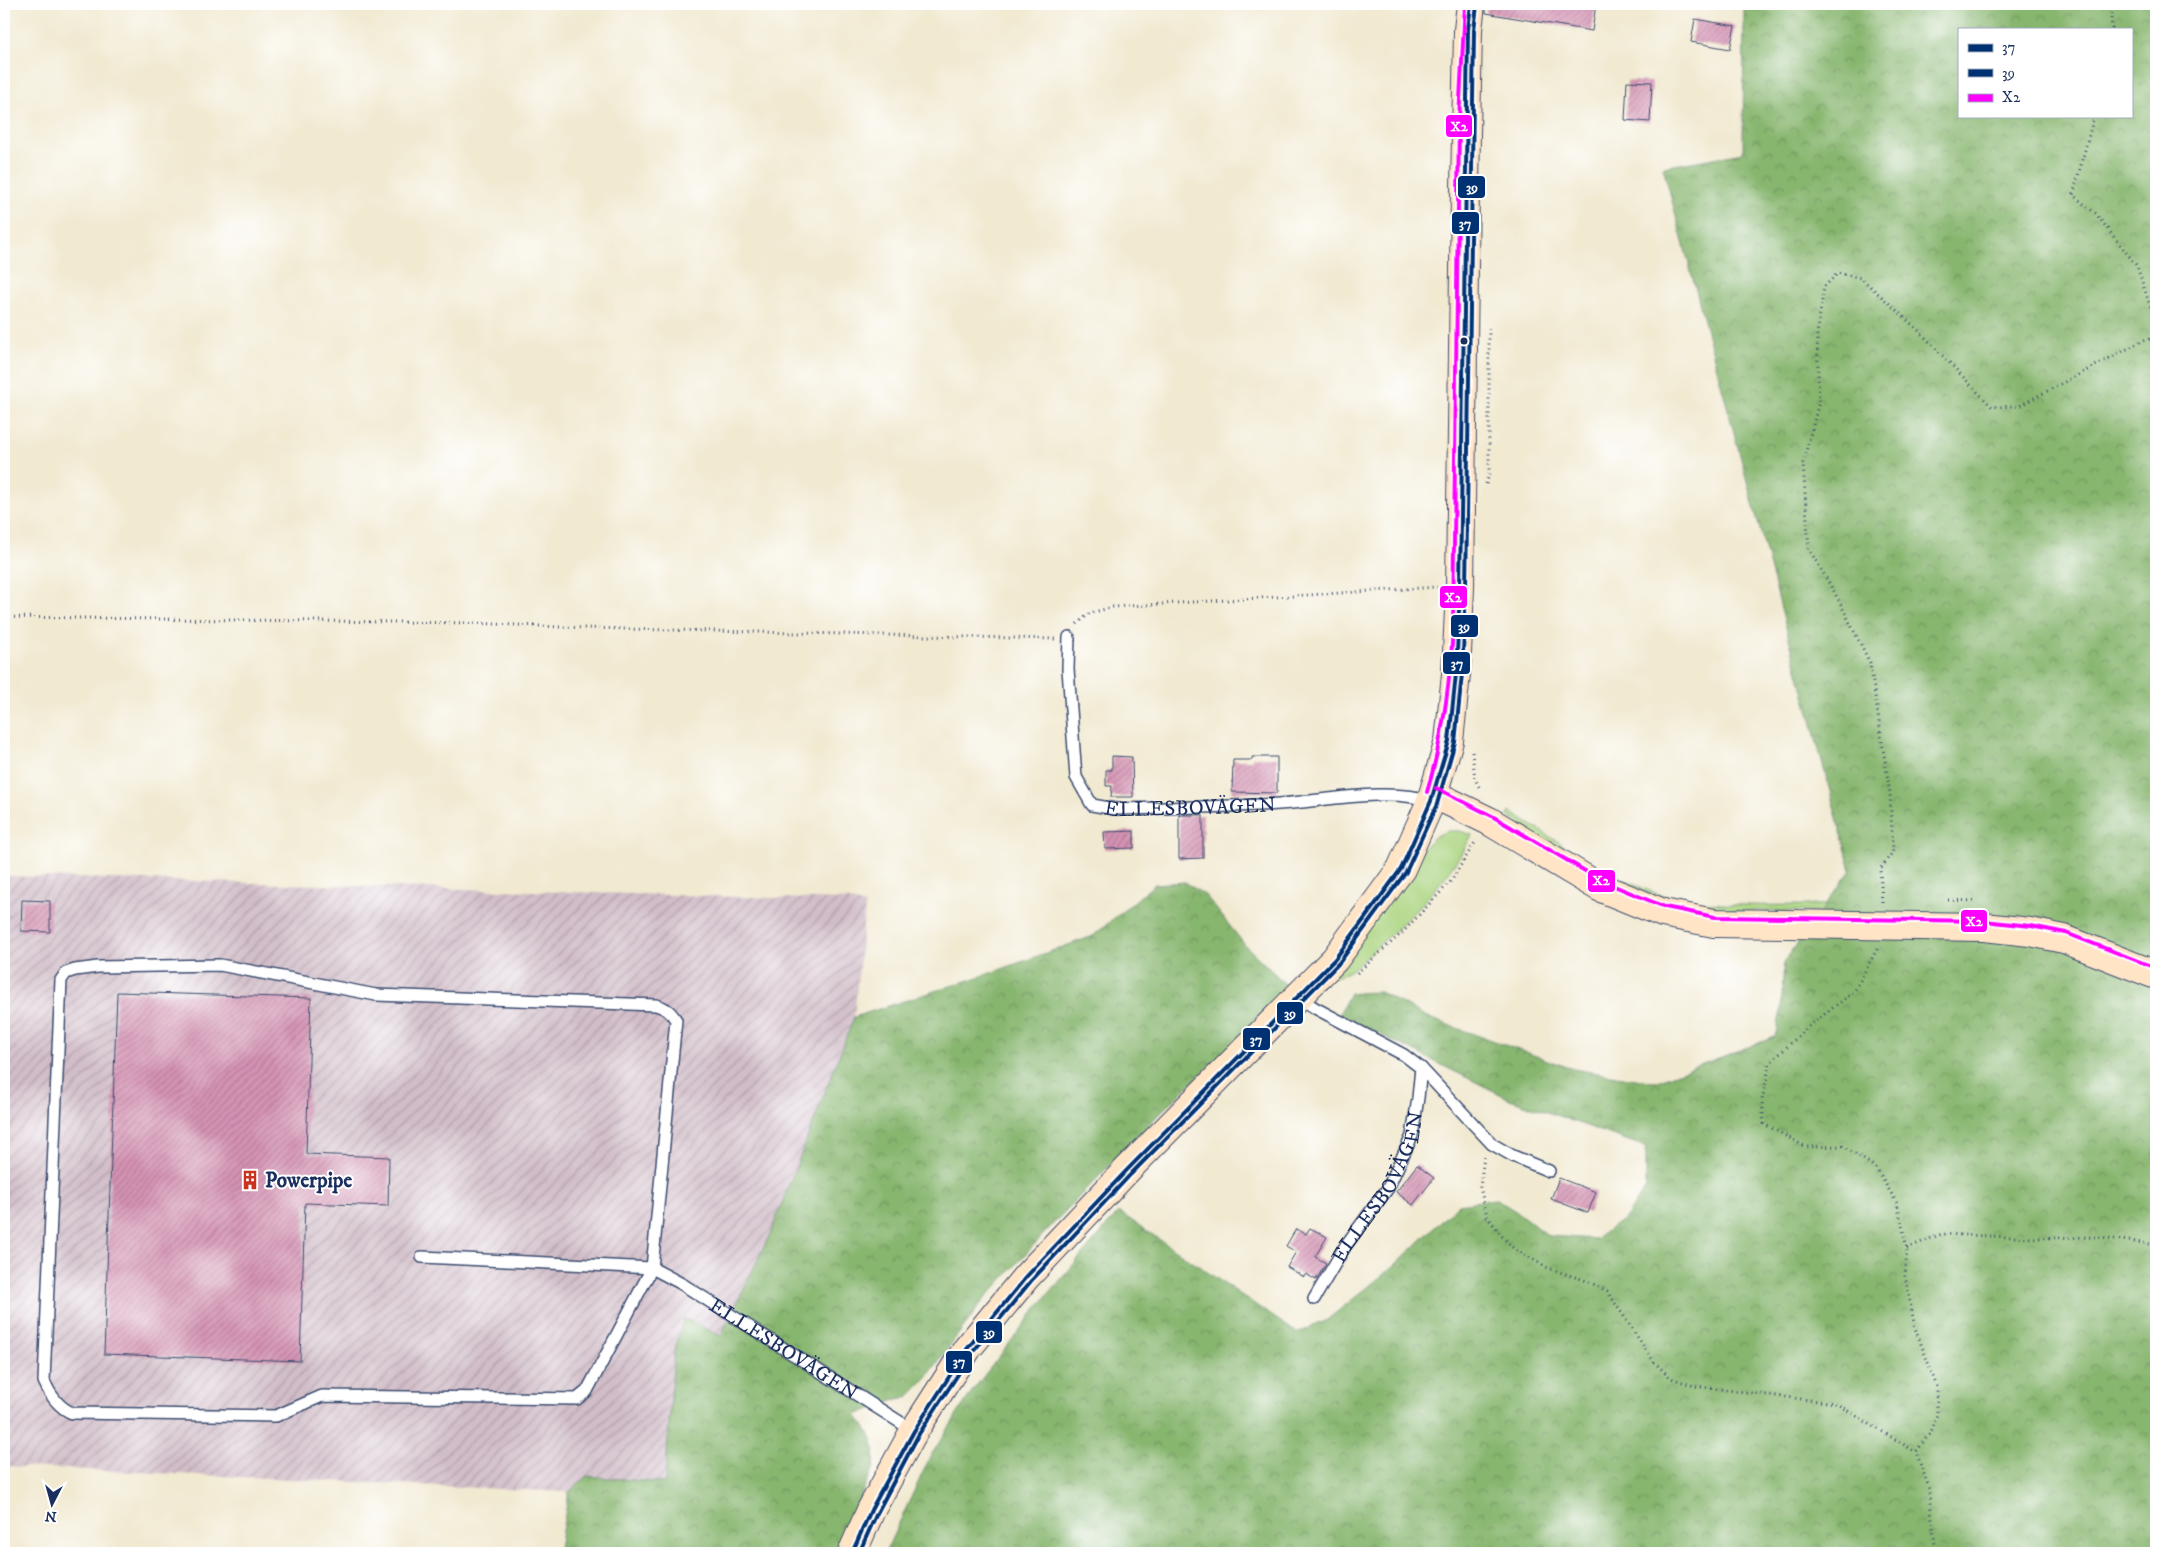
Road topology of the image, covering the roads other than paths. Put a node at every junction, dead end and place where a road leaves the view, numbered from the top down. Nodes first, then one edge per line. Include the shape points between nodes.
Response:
1 (1471, 4) edge
2 (1069, 637) road end
3 (1432, 797) junction
4 (2156, 975) edge
5 (1298, 997) junction
6 (1421, 1068) junction
7 (1549, 1171) dead end
8 (422, 1257) dead end
9 (652, 1268) junction
10 (1314, 1299) dead end
11 (914, 1431) junction
12 (852, 1553) edge

1 - 3 main road via 1456,674 1449,741
2 - 3 lane, ELLESBOVÄGEN via 1068,669 1076,776 1092,805 1115,810 1279,804 1395,795
3 - 4 main road via 1489,821 1599,887 1663,913 1714,923 1882,908 2048,935
3 - 5 main road via 1401,869 1335,959
5 - 6 lane, ELLESBOVÄGEN via 1389,1045
5 - 11 main road via 1126,1170 1026,1277 967,1349
6 - 7 lane, ELLESBOVÄGEN via 1489,1142 1512,1156
6 - 10 lane, ELLESBOVÄGEN via 1412,1136 1388,1188 1346,1245
8 - 9 lane
9 - 9 lane via 587,1392 577,1399 322,1396 276,1416 72,1413 63,1409 44,1381 61,980 66,973 98,967 220,965 376,995 656,1005 666,1008 676,1020
9 - 11 lane, ELLESBOVÄGEN
11 - 12 main road via 871,1510

